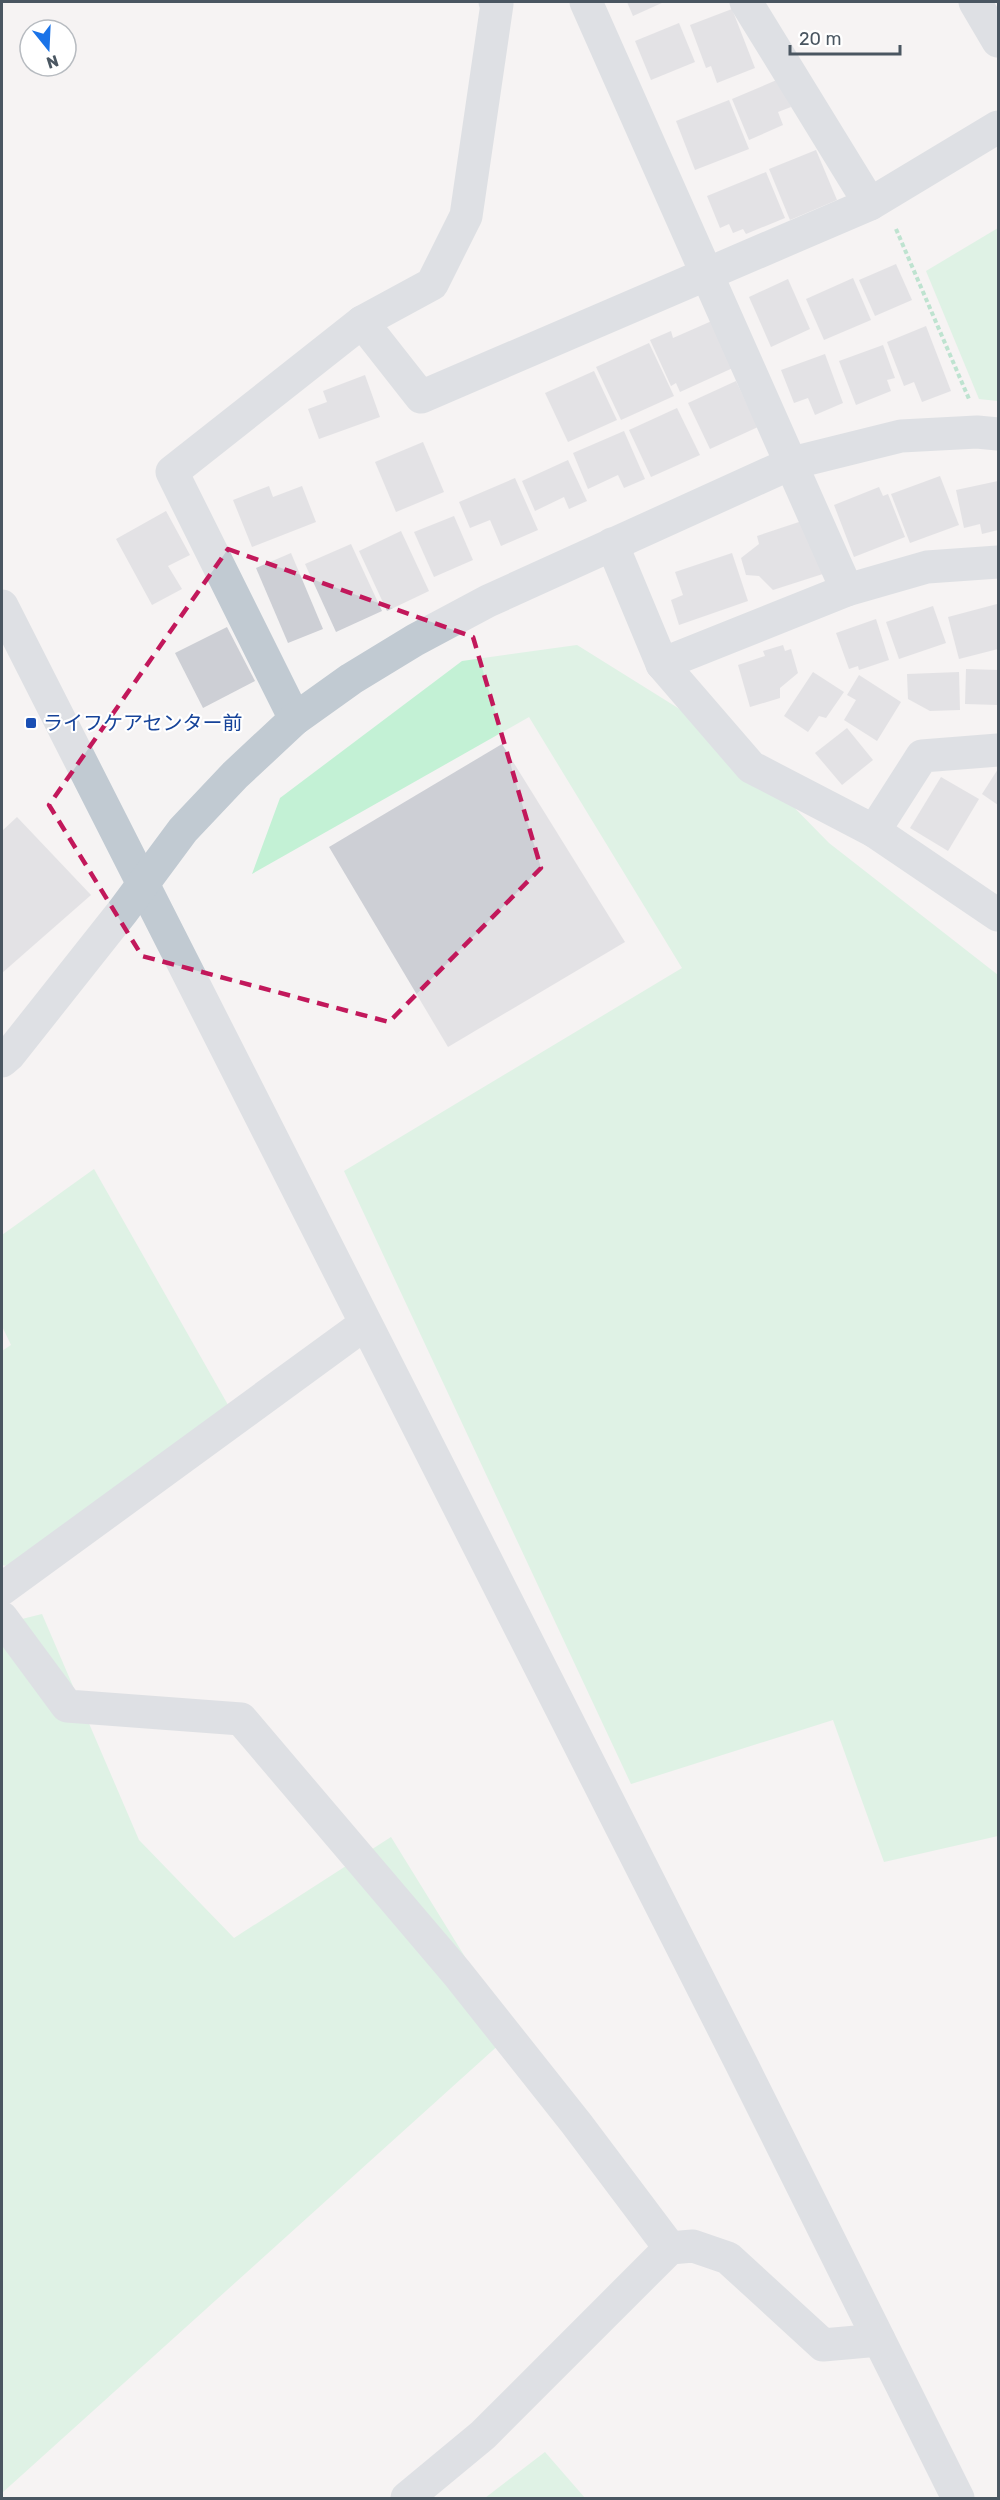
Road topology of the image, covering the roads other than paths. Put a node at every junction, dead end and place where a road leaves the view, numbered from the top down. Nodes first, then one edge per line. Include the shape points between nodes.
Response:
1 (495, 2) edge
2 (586, 2) edge
3 (746, 2) edge
4 (975, 2) edge
5 (999, 41) edge
6 (999, 127) edge
7 (876, 201) junction
8 (708, 273) junction
9 (362, 322) junction
10 (999, 434) edge
11 (792, 463) junction
12 (612, 544) junction
13 (999, 562) edge
14 (847, 590) junction
15 (2, 606) edge
16 (662, 664) junction
17 (295, 719) junction
18 (999, 750) edge
19 (874, 831) junction
20 (142, 885) junction
21 (999, 915) edge
22 (2, 1061) edge
23 (365, 1324) junction
24 (2, 1589) edge
25 (2, 1618) edge
26 (670, 2248) junction
27 (879, 2340) junction
28 (407, 2499) edge
29 (958, 2499) edge

1 - 9 street via 466,216 432,284
2 - 8 street
3 - 7 street
4 - 5 street
6 - 7 street
7 - 8 street
8 - 9 street via 422,397
8 - 11 street
9 - 17 street via 172,472
10 - 11 street via 901,436
11 - 12 street
11 - 14 street
12 - 16 street
12 - 17 street via 488,601 415,640
13 - 14 street via 927,567
14 - 16 street
15 - 20 street
16 - 19 street via 751,767
17 - 20 street via 183,830
18 - 19 street via 922,756
19 - 21 street
20 - 22 street
20 - 23 street
23 - 24 street
23 - 27 street
25 - 26 street via 67,1706 241,1719 457,1973
26 - 27 street via 693,2246 728,2258 823,2345
26 - 28 street via 483,2435
27 - 29 street

